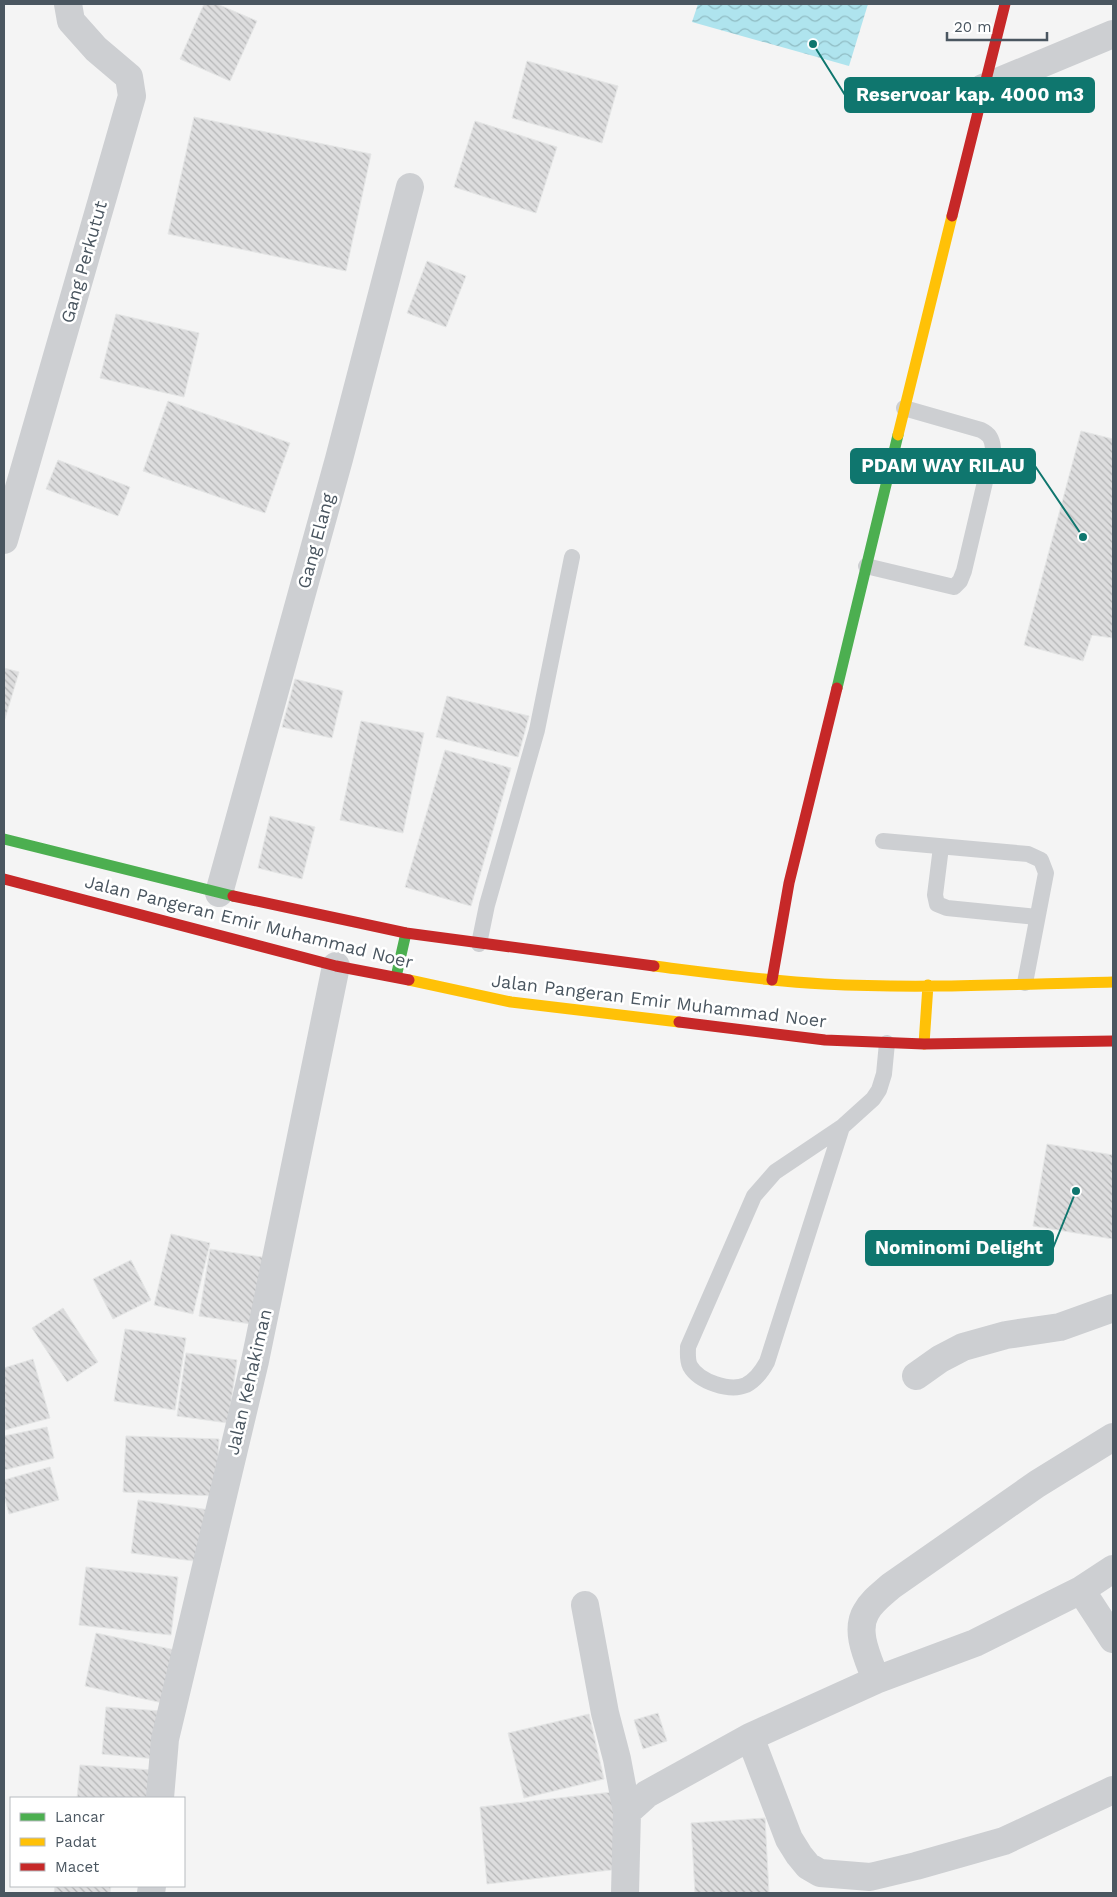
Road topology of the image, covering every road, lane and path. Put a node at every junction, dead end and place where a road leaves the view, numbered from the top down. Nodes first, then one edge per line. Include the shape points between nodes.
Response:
1 (68, 4) edge
2 (1005, 4) edge
3 (1113, 34) edge
4 (983, 88) junction
5 (410, 187) dead end
6 (904, 408) junction
7 (4, 540) edge
8 (572, 557) dead end
9 (866, 566) junction
10 (4, 839) edge
11 (883, 841) dead end
12 (941, 846) junction
13 (4, 879) edge
14 (219, 893) junction
15 (1038, 917) junction
16 (406, 933) junction
17 (479, 944) junction
18 (336, 966) junction
19 (396, 977) junction
20 (772, 980) junction
21 (1113, 982) edge
22 (1025, 983) junction
23 (928, 985) junction
24 (1113, 1041) edge
25 (887, 1043) junction
26 (924, 1044) junction
27 (842, 1127) junction
28 (1113, 1308) edge
29 (916, 1376) dead end
30 (1113, 1437) edge
31 (1113, 1569) edge
32 (1081, 1590) junction
33 (585, 1605) dead end
34 (1113, 1638) edge
35 (876, 1680) junction
36 (750, 1737) junction
37 (1113, 1790) edge
38 (160, 1797) edge
39 (627, 1812) junction
40 (871, 1885) edge
41 (626, 1893) edge

1 - 7 street, Gang Perkutut via 71,21 96,49 129,77 132,96
2 - 4 main road
3 - 4 street
4 - 6 main road
5 - 14 street, Gang Elang
6 - 9 main road
6 - 9 lane via 981,430 992,440 993,448 964,571 954,587
8 - 17 lane via 537,730
9 - 20 main road via 789,883
10 - 14 main road, Jalan Pangeran Emir Muhammad Noer
11 - 12 lane
12 - 15 lane via 1028,854 1041,860 1046,873
12 - 15 lane via 935,895 937,904 947,908
13 - 18 main road, Jalan Pangeran Emir Muhammad Noer
14 - 16 main road, Jalan Pangeran Emir Muhammad Noer
15 - 22 lane
16 - 17 main road, Jalan Pangeran Emir Muhammad Noer
16 - 19 main road
17 - 20 main road, Jalan Pangeran Emir Muhammad Noer
18 - 19 main road, Jalan Pangeran Emir Muhammad Noer
18 - 38 street, Jalan Kehakiman via 255,1360 165,1739
19 - 25 main road, Jalan Pangeran Emir Muhammad Noer via 511,1002 796,1038
20 - 23 main road, Jalan Pangeran Emir Muhammad Noer
21 - 22 main road, Jalan Pangeran Emir Muhammad Noer
22 - 23 main road, Jalan Pangeran Emir Muhammad Noer
23 - 26 main road
24 - 26 main road, Jalan Pangeran Emir Muhammad Noer
25 - 26 main road, Jalan Pangeran Emir Muhammad Noer
25 - 27 lane via 879,1090
27 - 27 lane via 775,1172 754,1196 688,1347 688,1360 695,1372 723,1388 745,1385 759,1374 767,1362
28 - 29 street via 1060,1327 1006,1335 963,1347
30 - 35 street via 1029,1490 890,1586 877,1599 861,1623 865,1649
31 - 32 street
32 - 34 street
32 - 35 street via 975,1643
33 - 39 street
35 - 36 street
36 - 39 street via 647,1794
36 - 40 street via 789,1839 799,1855 820,1873
37 - 40 street via 1004,1841 916,1866
39 - 41 street

